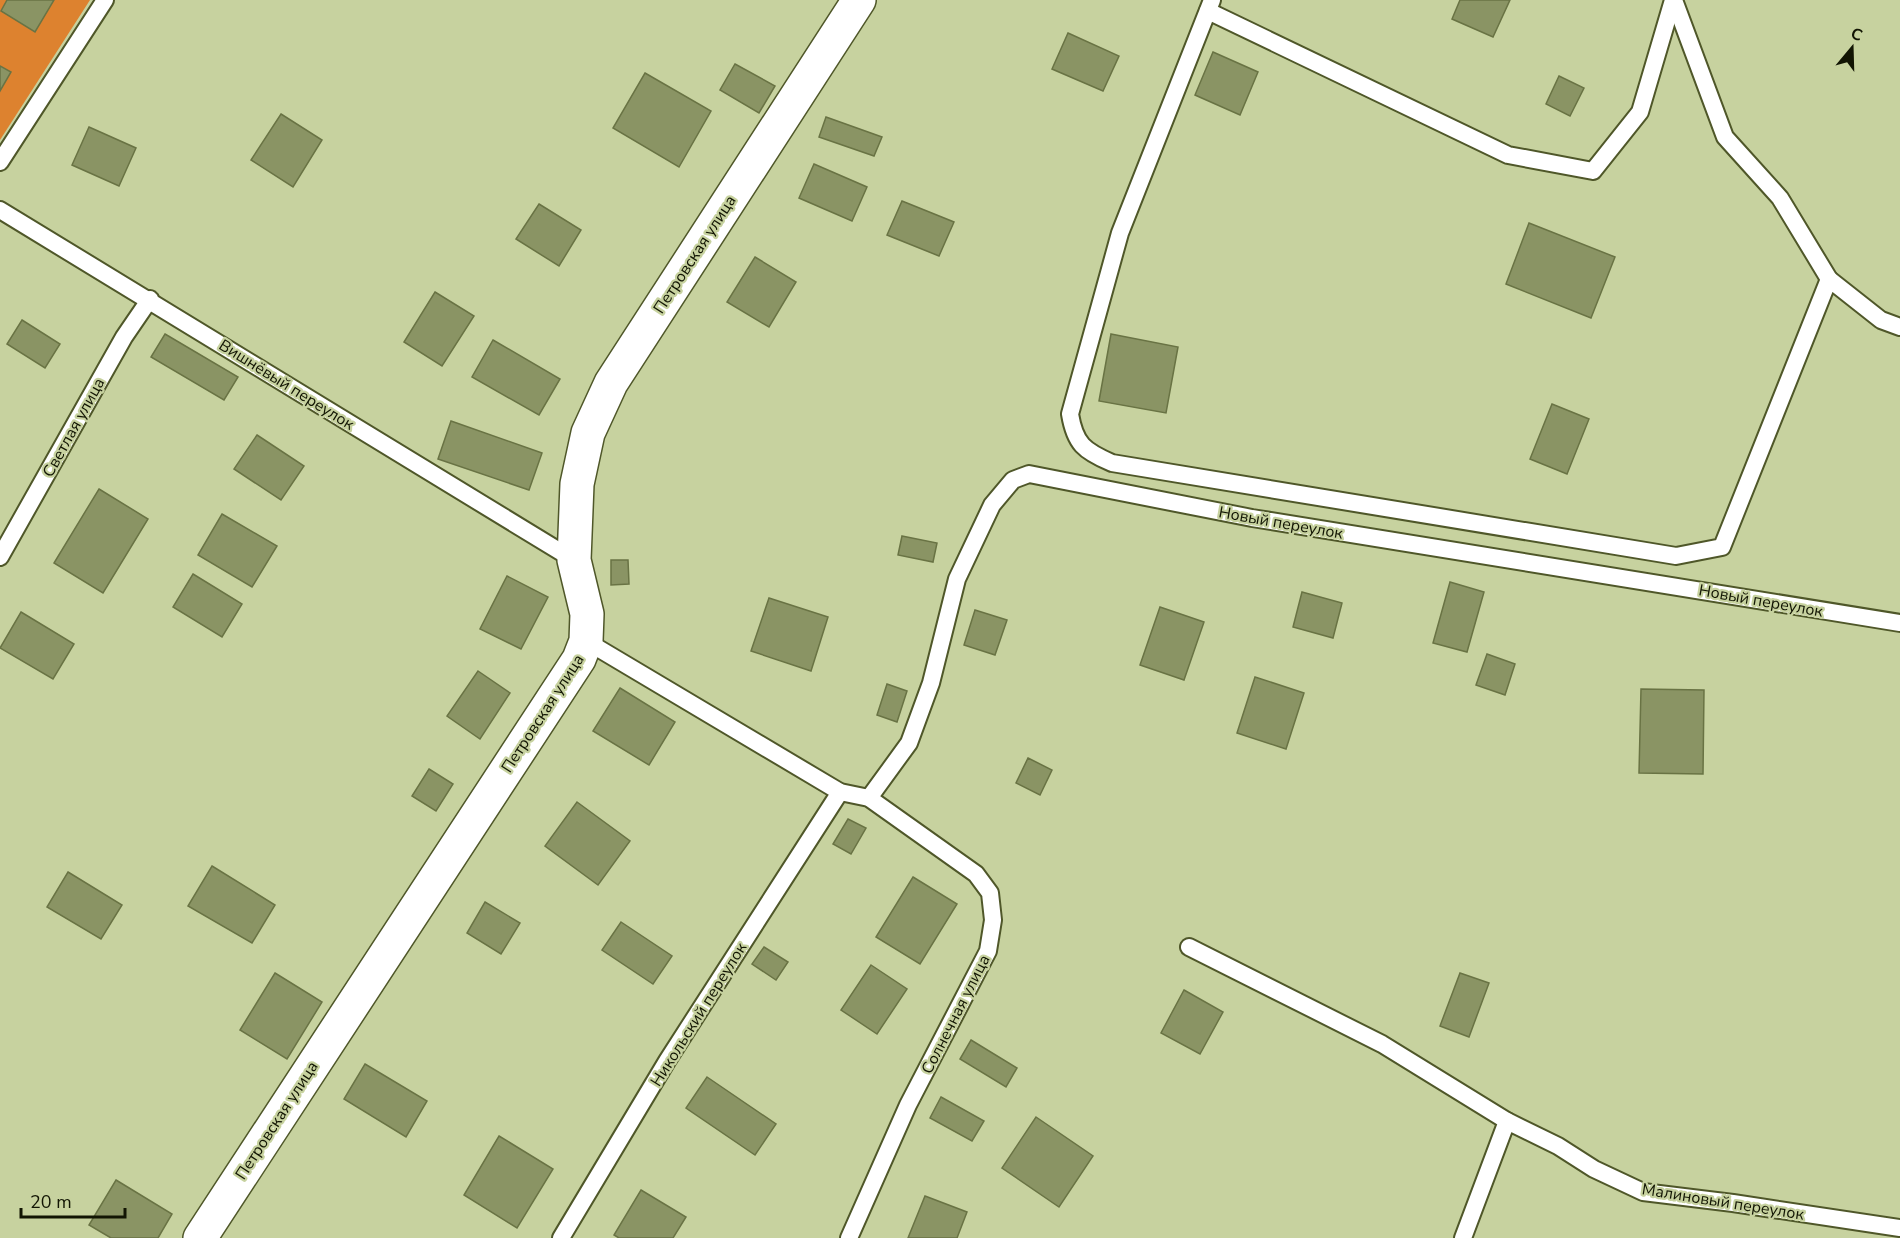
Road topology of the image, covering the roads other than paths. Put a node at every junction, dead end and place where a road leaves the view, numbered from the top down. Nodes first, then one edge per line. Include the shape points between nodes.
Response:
1 (105, 0) edge
2 (859, 0) edge
3 (1673, 0) edge
4 (1210, 5) edge
5 (0, 162) edge
6 (0, 210) edge
7 (1829, 279) junction
8 (150, 299) junction
9 (1900, 327) edge
10 (0, 557) edge
11 (574, 560) junction
12 (1900, 623) edge
13 (586, 641) junction
14 (840, 792) junction
15 (869, 798) junction
16 (1189, 947) dead end
17 (1507, 1121) junction
18 (1900, 1228) edge
19 (200, 1238) edge
20 (561, 1238) edge
21 (849, 1238) edge
22 (1463, 1238) edge

1 - 5 lane
2 - 11 street, Петровская улица via 611,383 588,433 577,484
3 - 4 lane via 1640,112 1593,171 1508,155
3 - 7 lane via 1725,137 1780,198
4 - 7 lane via 1120,233 1070,414 1074,437 1092,454 1112,463 1676,556 1722,547
6 - 8 lane, Вишнёвый переулок
7 - 9 lane via 1881,320
8 - 10 lane, Светлая улица via 124,337
8 - 11 lane, Вишнёвый переулок
11 - 13 street, Петровская улица via 587,614
12 - 15 lane, Новый переулок via 1252,518 1029,474 1013,480 992,505 957,579 931,683 909,743
13 - 14 lane
13 - 19 street, Петровская улица via 579,659
14 - 15 lane
14 - 20 lane, Никольский переулок via 667,1061
15 - 21 lane, Солнечная улица via 976,874 990,892 993,920 988,951 908,1105
16 - 17 lane, Малиновый переулок via 1382,1044
17 - 18 lane, Малиновый переулок via 1643,1192
17 - 22 lane

